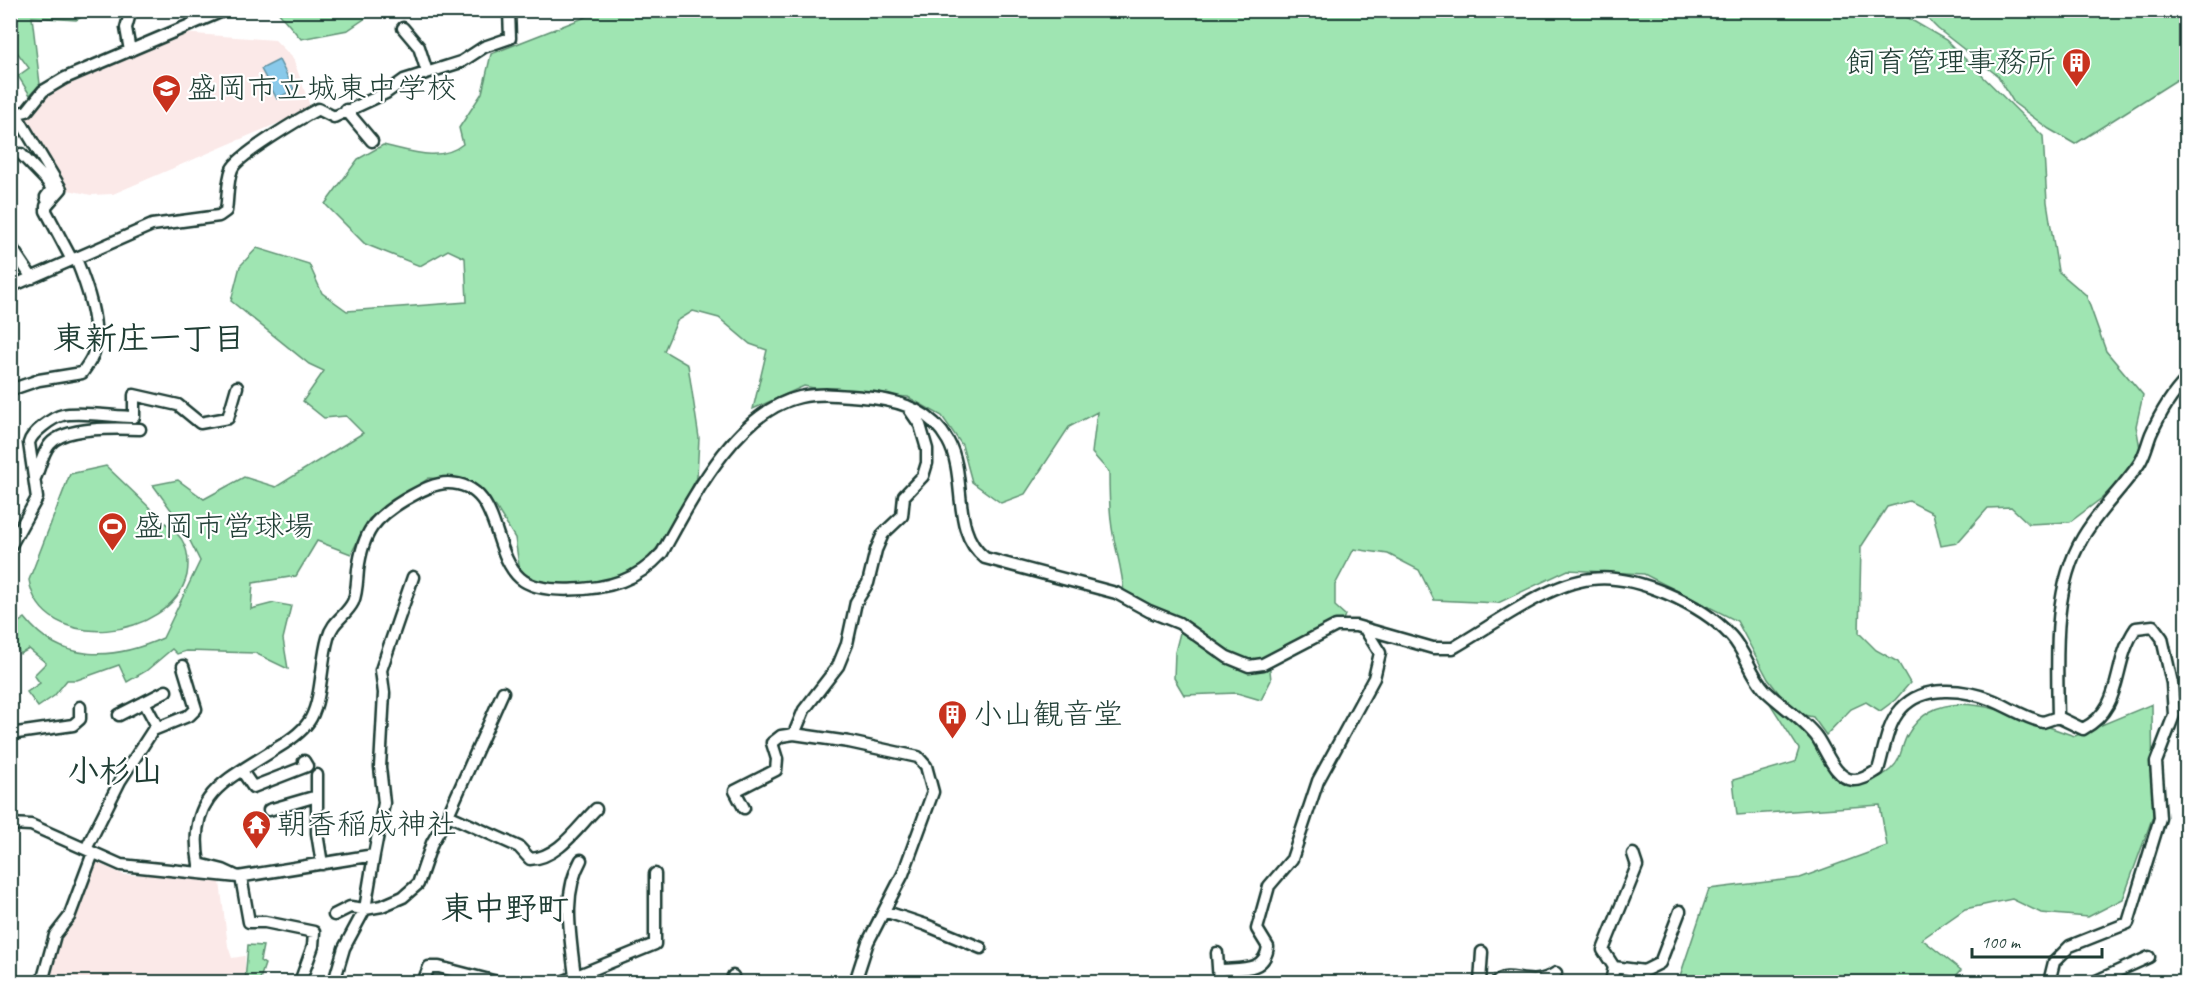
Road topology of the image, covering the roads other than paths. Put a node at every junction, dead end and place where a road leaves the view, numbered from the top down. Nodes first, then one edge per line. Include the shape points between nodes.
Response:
1 (131, 10) edge
2 (225, 10) edge
3 (512, 10) edge
4 (404, 28) dead end
5 (130, 51) junction
6 (427, 72) junction
7 (346, 110) junction
8 (13, 115) edge
9 (372, 141) dead end
10 (21, 154) dead end
11 (49, 203) junction
12 (10, 245) edge
13 (74, 259) junction
14 (32, 278) junction
15 (10, 287) edge
16 (2187, 380) edge
17 (237, 387) dead end
18 (10, 390) edge
19 (906, 405) junction
20 (140, 429) dead end
21 (34, 478) junction
22 (10, 548) edge
23 (414, 577) dead end
24 (1365, 629) junction
25 (183, 666) dead end
26 (166, 691) dead end
27 (503, 692) dead end
28 (144, 702) junction
29 (80, 706) dead end
30 (119, 715) dead end
31 (2058, 717) junction
32 (158, 728) junction
33 (10, 734) edge
34 (794, 734) junction
35 (304, 761) dead end
36 (242, 771) junction
37 (317, 775) dead end
38 (317, 796) junction
39 (744, 808) dead end
40 (596, 809) dead end
41 (269, 810) dead end
42 (448, 814) junction
43 (10, 824) edge
44 (90, 851) junction
45 (1633, 854) dead end
46 (374, 855) junction
47 (581, 860) dead end
48 (322, 864) junction
49 (655, 874) dead end
50 (239, 877) junction
51 (366, 909) junction
52 (884, 911) junction
53 (1680, 911) dead end
54 (334, 915) dead end
55 (981, 948) dead end
56 (1217, 952) dead end
57 (1482, 952) dead end
58 (2149, 957) dead end
59 (1614, 967) junction
60 (1219, 970) junction
61 (1556, 973) dead end
62 (575, 977) junction
63 (42, 982) edge
64 (300, 982) edge
65 (334, 982) edge
66 (423, 982) edge
67 (497, 982) edge
68 (562, 982) edge
69 (855, 982) edge
70 (1219, 982) edge
71 (1480, 982) edge
72 (1497, 982) edge
73 (1611, 982) edge
74 (2049, 982) edge
75 (2094, 982) edge

1 - 5 street via 126,28
2 - 5 street
3 - 6 street via 510,38 484,47 461,62
4 - 6 street via 418,47
5 - 8 street via 65,78 43,91 27,111
6 - 7 street
7 - 9 street
7 - 13 street via 334,117 318,109 236,163 226,211 208,218 152,225
8 - 11 street via 61,189
10 - 11 street via 47,180 52,189 46,197
11 - 13 street via 46,211
12 - 14 street
13 - 14 street
13 - 18 street via 85,280 94,325 92,357 82,373 39,380
14 - 15 street
16 - 31 street via 2153,431 2140,463 2107,501 2072,560 2056,654
17 - 21 street via 228,418 200,423 178,405 134,395 134,417 63,415 31,435
19 - 24 street via 926,414 939,426 953,450 965,530 975,550 986,558 1116,592 1179,623 1227,657 1249,666 1263,664 1336,626
19 - 34 street via 920,425 927,449 923,476 904,496 902,516 883,534 868,583 856,602 838,666 804,710
19 - 36 street via 824,394 798,398 778,407 715,462 653,563 623,581 603,587 541,588 528,583 515,572 488,507 476,492 449,483 418,492 373,523 359,565 354,601 336,620 327,639 310,720 286,743
20 - 21 street via 86,429 53,441
21 - 22 street via 37,498
23 - 46 street via 381,670 384,693 380,767 384,802
24 - 31 street via 1433,648 1453,648 1565,585 1593,578 1647,585 1687,604 1732,637 1764,689 1815,735 1841,774 1852,780 1878,770 1890,728 1900,710 1913,699 1945,690 1965,692 2035,720 2043,722
24 - 60 street via 1380,653 1374,678 1317,781 1292,859 1269,886 1257,929 1268,947 1266,958 1256,968
25 - 32 street via 196,709
26 - 28 street
27 - 42 street
28 - 30 street
28 - 32 street
29 - 33 street via 80,719 73,725
31 - 74 street via 2083,729 2095,723 2110,704 2125,644 2136,628 2153,626 2162,638 2172,683 2174,716 2156,762 2160,818 2154,843 2128,923 2070,946 2054,962
32 - 44 street via 120,781
34 - 39 street via 781,735 772,743 776,770 735,791
34 - 52 street via 918,757 926,766 933,792 903,874
35 - 36 street via 307,766 253,787
36 - 50 street via 217,789 202,807 195,841 199,864
37 - 38 street
38 - 41 street
38 - 48 street via 316,833
40 - 42 street via 556,850 543,859 530,860 519,847
42 - 51 street via 432,843 418,884 403,897
43 - 44 street via 32,825
44 - 50 street via 127,866
44 - 63 street via 69,917 56,934
45 - 59 street via 1637,866 1603,950
46 - 48 street
46 - 51 street
47 - 62 street via 574,873 569,917
48 - 50 street
49 - 62 street via 655,944
50 - 64 street via 249,922 314,932
51 - 54 street via 350,908
51 - 65 street via 344,948
52 - 55 street
52 - 69 street via 868,942
53 - 59 street via 1660,963 1644,971
56 - 60 street
57 - 71 street
58 - 75 street
59 - 73 street
60 - 70 street
61 - 72 street via 1534,982 1509,977
62 - 68 street
66 - 67 street via 429,967

